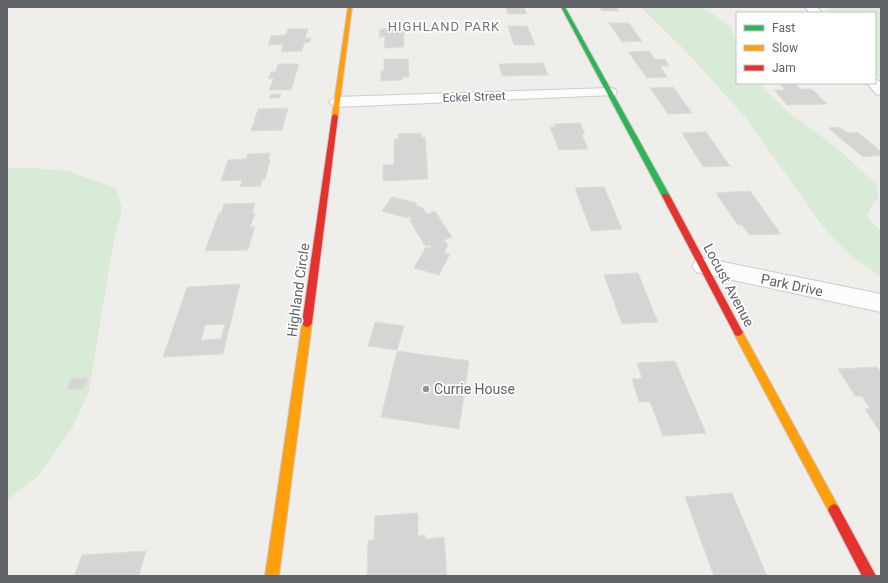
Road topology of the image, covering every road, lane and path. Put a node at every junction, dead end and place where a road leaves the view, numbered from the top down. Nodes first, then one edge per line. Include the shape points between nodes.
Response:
1 (350, 7) edge
2 (563, 7) edge
3 (610, 92) junction
4 (337, 102) junction
5 (702, 266) junction
6 (881, 303) edge
7 (272, 576) edge
8 (869, 576) edge

1 - 4 street, Highland Circle
2 - 3 street, Locust Avenue
3 - 4 street, Eckel Street
3 - 5 street, Locust Avenue
4 - 7 street, Highland Circle
5 - 6 street, Park Drive
5 - 8 street, Locust Avenue

